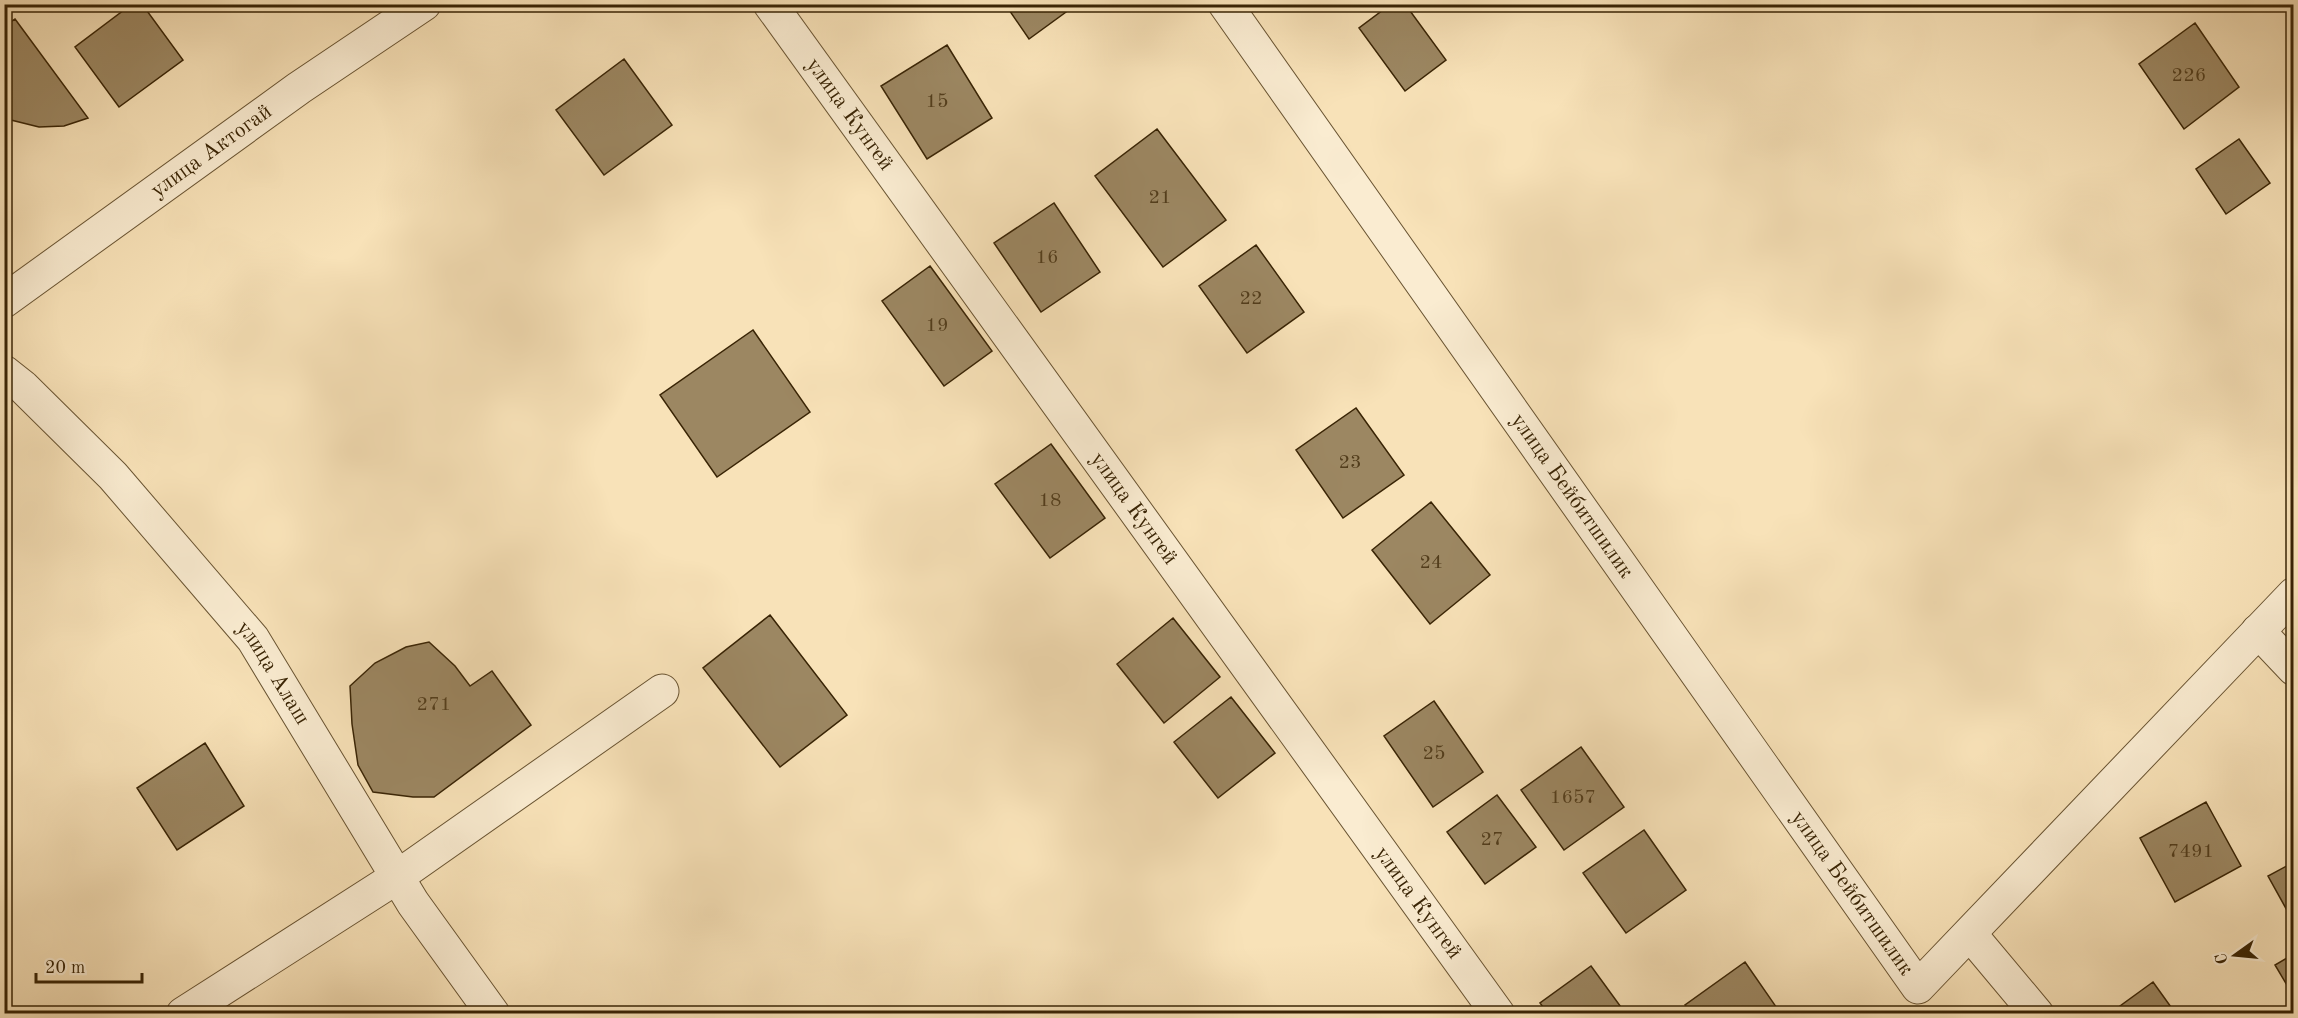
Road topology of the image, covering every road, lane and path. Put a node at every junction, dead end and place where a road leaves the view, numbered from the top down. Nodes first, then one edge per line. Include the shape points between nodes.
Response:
1 (423, 4) edge
2 (770, 4) edge
3 (1225, 4) edge
4 (4, 301) edge
5 (4, 372) edge
6 (2294, 594) edge
7 (2258, 632) junction
8 (2294, 669) edge
9 (662, 692) dead end
10 (397, 877) junction
11 (1970, 934) junction
12 (183, 1014) edge
13 (493, 1014) edge
14 (1498, 1014) edge
15 (2037, 1014) edge

1 - 4 street, улица Актогай via 299,88
2 - 14 street, улица Кунгей
3 - 11 street, улица Бейбитшилик via 1918,987
5 - 10 street, улица Алаш via 113,476 252,639
6 - 7 street
7 - 8 street
7 - 11 street
9 - 10 street
10 - 12 street
10 - 13 street, улица Алаш
11 - 15 street

